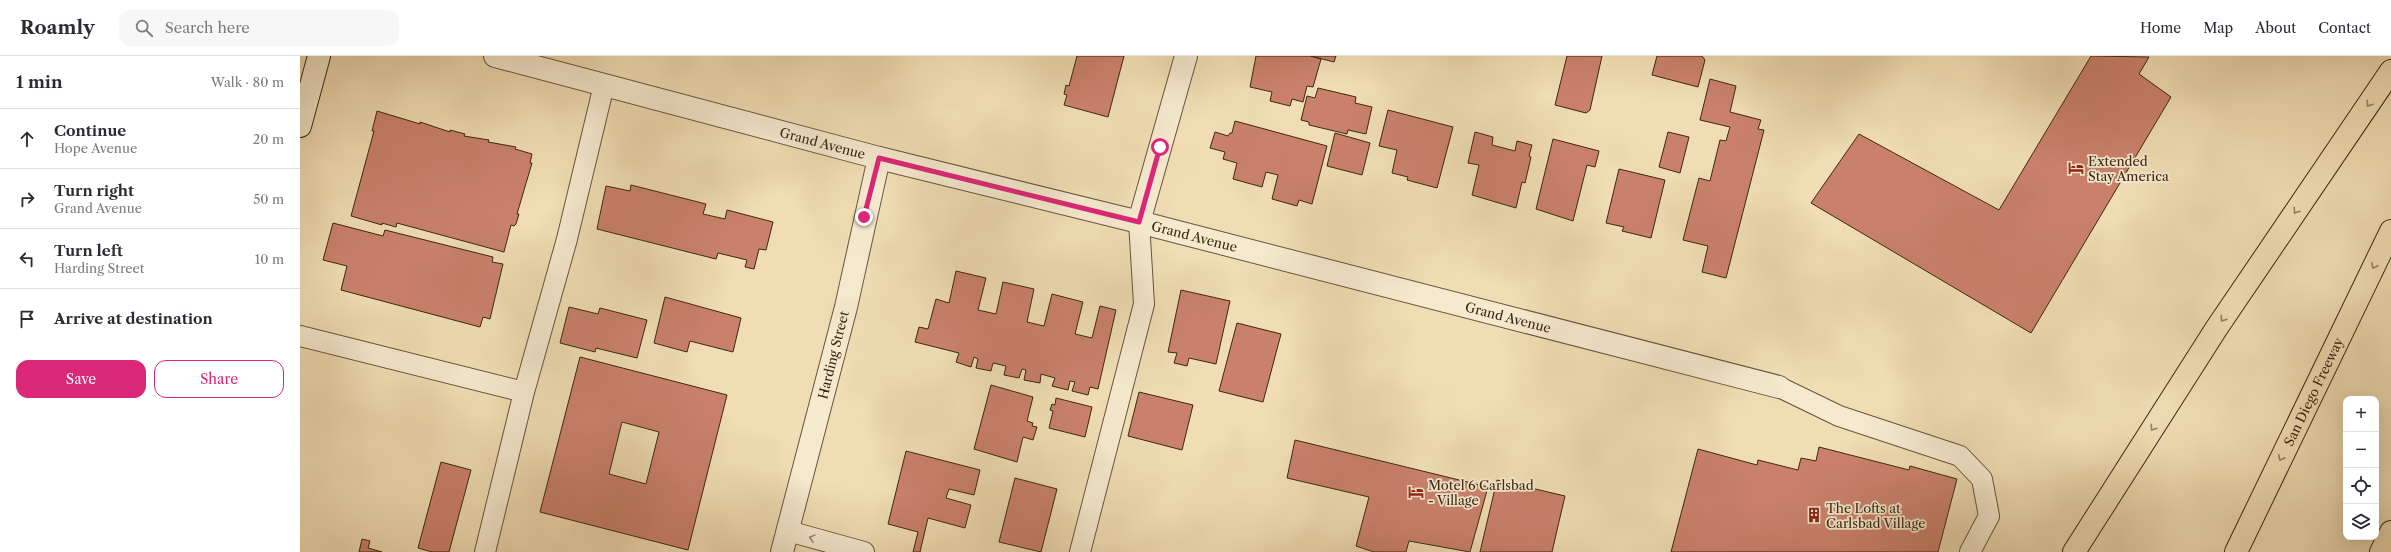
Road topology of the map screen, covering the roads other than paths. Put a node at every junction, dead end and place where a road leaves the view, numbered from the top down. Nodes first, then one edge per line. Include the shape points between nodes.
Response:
1 (319, 56) edge
2 (495, 56) edge
3 (1186, 56) edge
4 (2391, 71) edge
5 (604, 85) junction
6 (300, 126) edge
7 (879, 158) junction
8 (1139, 222) junction
9 (2391, 231) edge
10 (300, 336) edge
11 (1779, 387) joint
12 (524, 392) junction
13 (788, 531) junction
14 (2391, 532) edge
15 (485, 552) edge
16 (782, 552) edge
17 (864, 552) edge
18 (1080, 552) edge
19 (1970, 552) edge
20 (2074, 552) edge
21 (2236, 552) edge
22 (2381, 552) edge

1 - 6 street
2 - 5 street, Grand Avenue
3 - 8 street
4 -> 20 highway via 2216,329
5 - 7 street, Grand Avenue
5 - 12 lane via 567,239
7 - 8 street, Grand Avenue
7 - 13 street, Harding Street via 846,307
8 - 11 street, Grand Avenue
8 - 18 lane via 1144,304
9 -> 21 highway, San Diego Freeway
10 - 12 lane
11 - 19 lane via 1839,416 1960,456 1982,479 1989,516
12 - 15 lane
13 - 16 street, Harding Street
17 -> 13 lane
14 - 22 highway

